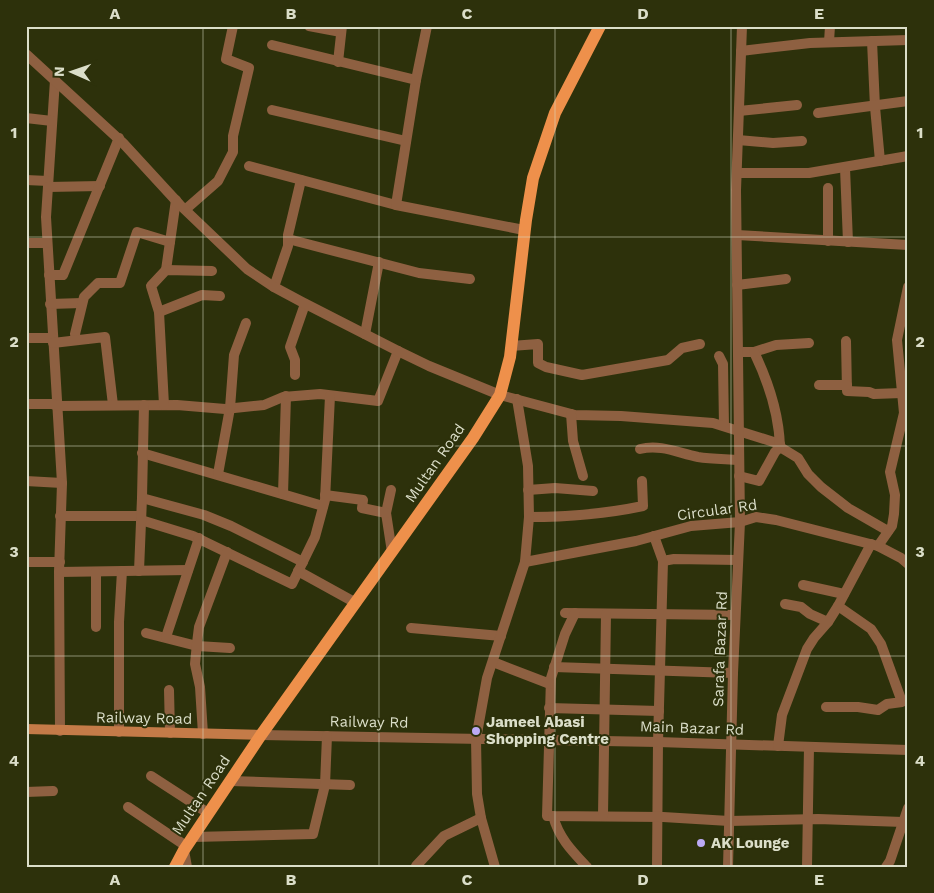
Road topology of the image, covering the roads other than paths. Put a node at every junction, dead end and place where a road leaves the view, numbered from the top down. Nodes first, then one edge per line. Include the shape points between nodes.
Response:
1 (233, 26) edge
2 (309, 26) edge
3 (426, 26) edge
4 (600, 26) edge
5 (742, 26) edge
6 (830, 26) edge
7 (342, 29) edge
8 (908, 40) edge
9 (872, 41) junction
10 (829, 42) junction
11 (272, 45) dead end
12 (741, 51) junction
13 (26, 54) edge
14 (338, 62) junction
15 (55, 80) junction
16 (416, 80) junction
17 (908, 101) edge
18 (797, 106) dead end
19 (874, 106) junction
20 (272, 110) dead end
21 (739, 111) junction
22 (818, 114) dead end
23 (26, 118) edge
24 (52, 121) junction
25 (119, 138) junction
26 (738, 140) junction
27 (406, 141) junction
28 (802, 141) dead end
29 (908, 156) edge
30 (880, 161) junction
31 (249, 166) dead end
32 (845, 168) junction
33 (737, 172) junction
34 (26, 180) edge
35 (301, 180) junction
36 (48, 184) junction
37 (100, 186) junction
38 (828, 188) dead end
39 (176, 200) junction
40 (396, 204) junction
41 (186, 209) junction
42 (524, 230) junction
43 (737, 235) junction
44 (288, 239) junction
45 (828, 241) junction
46 (170, 242) junction
47 (848, 242) junction
48 (26, 243) edge
49 (47, 244) junction
50 (908, 245) edge
51 (378, 262) junction
52 (166, 270) junction
53 (212, 271) dead end
54 (49, 275) junction
55 (786, 278) dead end
56 (470, 279) dead end
57 (737, 285) junction
58 (274, 287) junction
59 (908, 287) edge
60 (220, 296) dead end
61 (82, 303) junction
62 (50, 304) junction
63 (305, 304) junction
64 (159, 312) junction
65 (246, 322) dead end
66 (365, 334) junction
67 (26, 338) edge
68 (76, 340) junction
69 (53, 341) junction
70 (846, 341) dead end
71 (809, 343) dead end
72 (700, 344) dead end
73 (511, 346) junction
74 (398, 351) junction
75 (738, 352) junction
76 (754, 352) junction
77 (719, 356) dead end
78 (295, 375) dead end
79 (819, 385) dead end
80 (847, 385) junction
81 (902, 393) junction
82 (500, 395) junction
83 (286, 396) junction
84 (330, 396) junction
85 (517, 399) junction
86 (26, 404) edge
87 (113, 404) junction
88 (144, 405) junction
89 (164, 405) junction
90 (58, 406) junction
91 (230, 408) junction
92 (571, 414) junction
93 (905, 420) edge
94 (724, 426) junction
95 (738, 430) junction
96 (780, 446) junction
97 (640, 449) dead end
98 (142, 453) junction
99 (738, 460) junction
100 (218, 474) junction
101 (583, 476) dead end
102 (739, 476) junction
103 (26, 481) edge
104 (642, 481) dead end
105 (62, 483) junction
106 (392, 490) dead end
107 (528, 490) junction
108 (593, 491) dead end
109 (283, 494) junction
110 (325, 494) junction
111 (142, 498) junction
112 (323, 506) junction
113 (386, 513) junction
114 (60, 516) junction
115 (529, 517) junction
116 (141, 518) junction
117 (740, 522) junction
118 (888, 531) junction
119 (654, 536) junction
120 (199, 538) junction
121 (874, 545) junction
122 (227, 552) junction
123 (392, 552) junction
124 (738, 560) junction
125 (663, 561) junction
126 (26, 562) edge
127 (525, 562) junction
128 (908, 563) edge
129 (60, 567) junction
130 (300, 567) junction
131 (188, 570) junction
132 (122, 571) junction
133 (139, 571) junction
134 (96, 572) junction
135 (803, 585) dead end
136 (844, 594) junction
137 (356, 603) junction
138 (786, 604) dead end
139 (838, 606) junction
140 (606, 614) junction
141 (661, 615) junction
142 (735, 615) junction
143 (828, 622) junction
144 (96, 627) dead end
145 (411, 628) dead end
146 (146, 633) dead end
147 (501, 636) junction
148 (166, 637) junction
149 (197, 646) junction
150 (230, 648) dead end
151 (493, 662) junction
152 (554, 667) junction
153 (605, 669) junction
154 (660, 670) junction
155 (733, 673) junction
156 (550, 684) junction
157 (169, 690) dead end
158 (826, 707) dead end
159 (549, 708) junction
160 (604, 709) junction
161 (659, 711) junction
162 (26, 729) edge
163 (60, 731) junction
164 (119, 732) junction
165 (170, 733) junction
166 (203, 734) junction
167 (261, 735) junction
168 (327, 736) junction
169 (476, 739) junction
170 (548, 740) junction
171 (604, 741) junction
172 (658, 742) junction
173 (732, 744) junction
174 (778, 746) junction
175 (809, 747) junction
176 (908, 750) edge
177 (151, 776) dead end
178 (230, 781) junction
179 (325, 785) junction
180 (350, 786) dead end
181 (53, 791) dead end
182 (26, 792) edge
183 (128, 808) dead end
184 (908, 808) edge
185 (208, 813) junction
186 (553, 816) junction
187 (603, 816) junction
188 (657, 817) junction
189 (480, 818) junction
190 (807, 819) junction
191 (729, 821) junction
192 (906, 823) edge
193 (187, 844) junction
194 (175, 867) edge
195 (187, 867) edge
196 (417, 867) edge
197 (495, 867) edge
198 (587, 867) edge
199 (657, 867) edge
200 (728, 867) edge
201 (807, 867) edge
202 (886, 867) edge

1 - 41 street via 226,59 249,68 233,136 233,152 218,181
2 - 7 street
3 - 16 street
4 - 42 main road, Multan Road via 555,113 532,178
5 - 12 street, Sarafa Bazar Rd
6 - 10 street
7 - 14 street
8 - 9 street
9 - 10 street
9 - 19 street
10 - 12 street
11 - 14 street
12 - 21 street, Sarafa Bazar Rd
13 - 15 street
14 - 16 street
15 - 24 street
15 - 25 street
16 - 27 street
17 - 19 street
18 - 21 street
19 - 22 street
19 - 30 street
20 - 27 street
21 - 26 street, Sarafa Bazar Rd
23 - 24 street
24 - 36 street
25 - 37 street
25 - 39 street
26 - 28 street
26 - 33 street, Sarafa Bazar Rd
27 - 40 street
29 - 30 street
30 - 32 street
31 - 35 street
32 - 33 street via 809,173
32 - 47 street
33 - 43 street, Sarafa Bazar Rd
34 - 36 street
35 - 40 street
35 - 44 street
36 - 37 street
36 - 49 street
37 - 54 street via 63,275
38 - 45 street
39 - 41 street
39 - 46 street
40 - 42 street
41 - 58 street via 247,269
42 - 73 main road, Multan Road
43 - 45 street
43 - 57 street, Sarafa Bazar Rd
44 - 51 street
44 - 58 street
45 - 47 street
46 - 52 street
46 - 61 street via 137,232 120,283 98,283
47 - 50 street
48 - 49 street
49 - 54 street
51 - 56 street via 419,273
51 - 66 street
52 - 53 street
52 - 64 street via 152,286
54 - 62 street
55 - 57 street
57 - 75 street, Sarafa Bazar Rd
58 - 63 street
59 - 81 street via 897,340
60 - 64 street via 202,295
61 - 62 street
61 - 68 street
62 - 69 street
63 - 66 street
63 - 78 street via 290,347 295,360
64 - 89 street
65 - 91 street via 234,355
66 - 74 street
67 - 69 street
68 - 69 street
68 - 87 street via 106,337
69 - 90 street
70 - 80 street
71 - 76 street via 776,345
72 - 73 street via 682,348 668,360 582,375 538,363 538,344
73 - 82 main road, Multan Road
74 - 82 street
74 - 84 street via 378,401
75 - 76 street
75 - 95 street, Sarafa Bazar Rd
76 - 96 street via 767,378 777,413
77 - 94 street via 723,364
79 - 80 street
80 - 81 street via 847,391
81 - 93 street
82 - 85 street
82 - 123 main road, Multan Road
83 - 84 street
83 - 91 street via 264,405
83 - 109 street
84 - 110 street
85 - 92 street
85 - 107 street via 528,466
86 - 90 street
87 - 88 street
87 - 90 street
88 - 89 street
88 - 98 street
89 - 91 street
90 - 105 street
91 - 100 street
92 - 94 street
92 - 101 street via 573,440
93 - 118 street via 890,472 894,514
94 - 95 street
95 - 96 street
95 - 99 street, Sarafa Bazar Rd
96 - 102 street via 759,481
96 - 118 street via 798,458 821,488
97 - 99 street via 664,447 701,457
98 - 100 street
98 - 111 street
99 - 102 street, Sarafa Bazar Rd
100 - 109 street
102 - 117 street, Sarafa Bazar Rd
103 - 105 street
104 - 115 street via 643,506 612,513
105 - 114 street
106 - 113 street
107 - 108 street
107 - 115 street
109 - 112 street
110 - 112 street
110 - 113 street via 363,500 362,508
111 - 116 street
111 - 130 street via 231,526
112 - 130 street via 315,537
113 - 123 street
114 - 116 street
114 - 129 street
115 - 127 street
116 - 120 street
116 - 133 street
117 - 119 street, Circular Rd via 691,526
117 - 121 street, Circular Rd via 756,517 776,520
117 - 124 street, Sarafa Bazar Rd
118 - 121 street
119 - 125 street
119 - 127 street, Circular Rd
120 - 122 street
120 - 131 street
121 - 128 street, Circular Rd
121 - 136 street
122 - 130 street via 292,584
122 - 149 street via 200,627
123 - 137 main road, Multan Road
124 - 125 street via 674,558
124 - 142 street, Sarafa Bazar Rd
125 - 141 street
126 - 129 street
127 - 147 street
129 - 134 street
129 - 163 street
130 - 137 street
131 - 133 street
131 - 148 street
132 - 133 street
132 - 134 street
132 - 164 street
134 - 144 street
135 - 136 street
136 - 139 street
137 - 167 main road, Multan Road
138 - 143 street via 801,606
139 - 143 street
139 - 158 street via 870,629 881,644 902,702 887,704 878,710
140 - 141 street
140 - 152 street via 570,613
140 - 153 street
141 - 142 street
141 - 154 street
142 - 155 street, Sarafa Bazar Rd
143 - 174 street via 814,638 797,672 782,715
145 - 147 street
146 - 148 street
147 - 151 street
148 - 149 street
149 - 150 street
149 - 166 street via 195,664
151 - 156 street
151 - 169 street
152 - 153 street
152 - 156 street
153 - 154 street
153 - 160 street
154 - 155 street
154 - 161 street
155 - 173 street, Sarafa Bazar Rd
156 - 159 street
157 - 165 street
159 - 160 street
159 - 170 street
160 - 161 street
160 - 171 street
161 - 172 street
162 - 163 main road, Railway Road
163 - 164 main road, Railway Road
164 - 165 main road, Railway Road
165 - 166 main road, Railway Road
166 - 167 main road, Railway Road
167 - 168 street, Railway Rd
167 - 178 main road, Multan Road
168 - 169 street, Railway Rd
168 - 179 street
169 - 170 street, Main Bazar Rd
169 - 189 street via 475,769
170 - 171 street, Main Bazar Rd
170 - 186 street via 547,816
171 - 172 street, Main Bazar Rd
171 - 187 street
172 - 173 street, Main Bazar Rd
172 - 188 street
173 - 174 street, Main Bazar Rd
173 - 191 street, Sarafa Bazar Rd
174 - 175 street, Main Bazar Rd
175 - 176 street, Main Bazar Rd
175 - 190 street
177 - 185 street
178 - 179 street
178 - 185 main road, Multan Road
179 - 180 street
179 - 193 street via 313,834
181 - 182 street
183 - 193 street
184 - 192 street
185 - 193 main road, Multan Road
186 - 187 street
186 - 198 street via 563,841
187 - 188 street
188 - 191 street
188 - 199 street
189 - 196 street via 444,836
189 - 197 street
190 - 191 street
190 - 192 street
190 - 201 street
191 - 200 street, Sarafa Bazar Rd
192 - 202 street
193 - 194 main road, Multan Road
193 - 195 street

